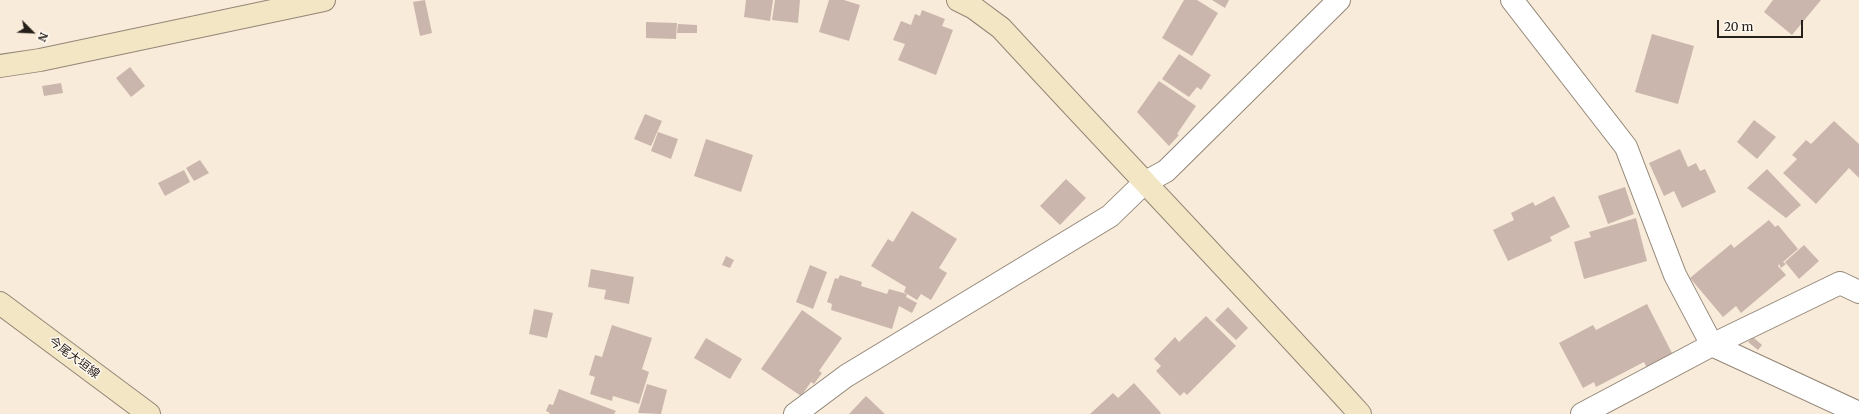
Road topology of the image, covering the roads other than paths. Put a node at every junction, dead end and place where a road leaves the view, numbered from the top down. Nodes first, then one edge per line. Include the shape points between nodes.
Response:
1 (958, 0) edge
2 (1339, 0) edge
3 (1512, 0) edge
4 (313, 1) edge
5 (0, 66) edge
6 (1144, 183) junction
7 (1859, 292) edge
8 (0, 303) edge
9 (1712, 345) junction
10 (1859, 413) edge
11 (149, 414) edge
12 (795, 414) edge
13 (1360, 414) edge
14 (1582, 414) edge

1 - 6 street via 974,8 1001,28
2 - 6 street via 1166,170
3 - 9 street via 1626,146 1674,275
4 - 5 street via 40,60
6 - 12 street via 1110,216 846,376
6 - 13 street via 1256,298
7 - 9 street via 1840,283
8 - 11 street, 今尾大垣線
9 - 10 street
9 - 14 street

